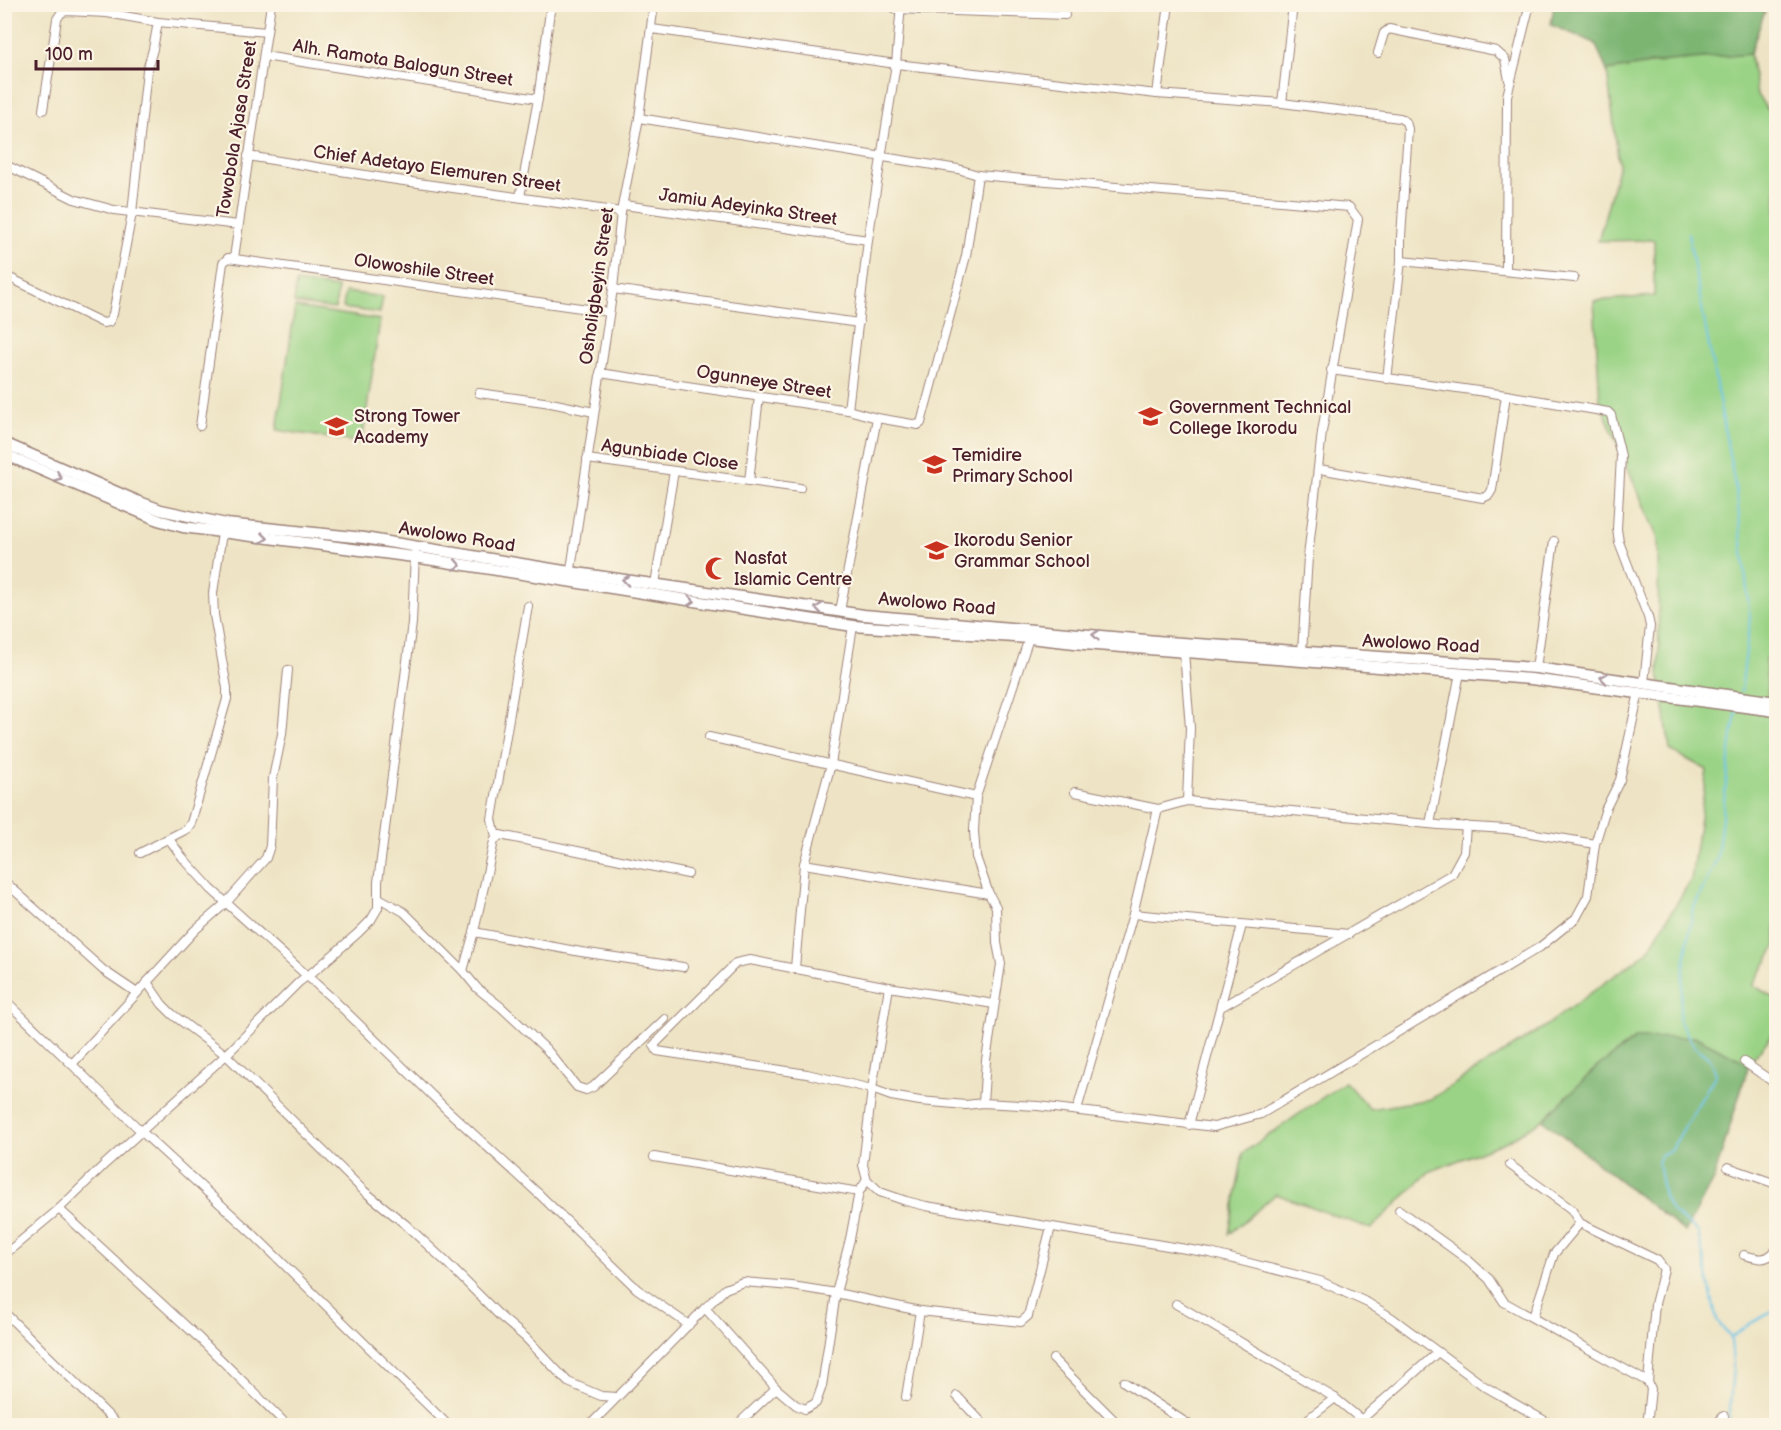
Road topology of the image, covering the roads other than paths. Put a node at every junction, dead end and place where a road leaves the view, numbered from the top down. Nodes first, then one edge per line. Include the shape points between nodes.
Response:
1 (271, 4) edge
2 (551, 4) edge
3 (654, 4) edge
4 (888, 4) edge
5 (1168, 4) edge
6 (1293, 4) edge
7 (1530, 4) edge
8 (900, 7) edge
9 (1065, 15) dead end
10 (158, 22) junction
11 (652, 29) junction
12 (267, 32) junction
13 (1378, 53) dead end
14 (264, 56) junction
15 (896, 64) junction
16 (1509, 84) junction
17 (1157, 94) junction
18 (538, 99) junction
19 (1282, 103) junction
20 (43, 110) dead end
21 (639, 118) junction
22 (248, 156) junction
23 (881, 156) junction
24 (4, 164) edge
25 (978, 175) junction
26 (520, 197) junction
27 (622, 208) junction
28 (132, 213) junction
29 (238, 225) junction
30 (868, 240) junction
31 (234, 258) junction
32 (1401, 261) junction
33 (1506, 270) junction
34 (4, 275) edge
35 (1574, 278) dead end
36 (613, 289) junction
37 (609, 312) junction
38 (859, 323) junction
39 (1331, 370) junction
40 (600, 373) junction
41 (1387, 379) junction
42 (479, 393) dead end
43 (1506, 395) junction
44 (759, 397) junction
45 (848, 410) junction
46 (594, 412) junction
47 (877, 418) junction
48 (200, 426) dead end
49 (4, 443) edge
50 (4, 454) edge
51 (587, 459) junction
52 (1319, 469) junction
53 (674, 471) junction
54 (749, 481) junction
55 (800, 488) dead end
56 (222, 533) junction
57 (1554, 541) dead end
58 (415, 552) junction
59 (570, 577) junction
60 (655, 584) junction
61 (528, 606) dead end
62 (840, 611) junction
63 (853, 626) junction
64 (1063, 637) junction
65 (1029, 638) junction
66 (1184, 652) junction
67 (1302, 652) junction
68 (1536, 668) junction
69 (288, 670) dead end
70 (1460, 673) junction
71 (1642, 688) junction
72 (1776, 702) edge
73 (1755, 703) junction
74 (1776, 711) edge
75 (709, 737) dead end
76 (831, 764) junction
77 (1076, 792) dead end
78 (976, 797) junction
79 (1187, 801) junction
80 (1158, 809) junction
81 (1430, 824) junction
82 (1466, 826) junction
83 (496, 837) junction
84 (169, 839) junction
85 (1595, 844) junction
86 (140, 853) dead end
87 (804, 864) junction
88 (688, 874) dead end
89 (4, 881) edge
90 (989, 894) junction
91 (379, 898) junction
92 (226, 903) junction
93 (1133, 914) junction
94 (1242, 925) junction
95 (474, 932) junction
96 (1350, 934) junction
97 (683, 968) dead end
98 (795, 968) junction
99 (463, 971) junction
100 (307, 975) junction
101 (147, 982) junction
102 (889, 987) junction
103 (137, 993) junction
104 (4, 999) edge
105 (994, 1004) junction
106 (1221, 1007) junction
107 (665, 1019) dead end
108 (226, 1055) junction
109 (1744, 1062) dead end
110 (72, 1064) junction
111 (1776, 1084) edge
112 (872, 1089) junction
113 (983, 1103) junction
114 (1077, 1110) junction
115 (1189, 1125) junction
116 (142, 1131) junction
117 (654, 1157) dead end
118 (1510, 1165) dead end
119 (1728, 1167) dead end
120 (867, 1180) junction
121 (1776, 1184) edge
122 (859, 1192) junction
123 (59, 1209) junction
124 (1399, 1210) dead end
125 (1580, 1223) junction
126 (1051, 1227) junction
127 (1776, 1250) edge
128 (4, 1255) edge
129 (1744, 1255) dead end
130 (836, 1293) junction
131 (1176, 1304) dead end
132 (705, 1308) junction
133 (920, 1311) junction
134 (4, 1312) edge
135 (1533, 1317) junction
136 (688, 1325) junction
137 (1438, 1352) junction
138 (1053, 1359) dead end
139 (1124, 1382) dead end
140 (1648, 1382) junction
141 (776, 1388) junction
142 (957, 1396) dead end
143 (617, 1397) junction
144 (906, 1397) dead end
145 (1335, 1398) junction
146 (1724, 1416) dead end
147 (1362, 1419) junction
148 (119, 1425) edge
149 (288, 1425) edge
150 (449, 1425) edge
151 (589, 1425) edge
152 (736, 1425) edge
153 (985, 1425) edge
154 (1120, 1425) edge
155 (1191, 1425) edge
156 (1299, 1425) edge
157 (1369, 1425) edge
158 (1554, 1425) edge
159 (1647, 1425) edge
160 (1714, 1425) edge

1 - 12 street, Towobola Ajasa Street
2 - 18 street
3 - 11 street, Osholigbeyin Street
4 - 8 street
5 - 17 street
6 - 19 street
7 - 16 street
8 - 9 street
8 - 15 street
10 - 12 street
10 - 20 street via 107,13 61,13
10 - 28 street via 143,95
11 - 15 street
11 - 21 street, Osholigbeyin Street
12 - 14 street, Towobola Ajasa Street
13 - 16 street via 1389,29 1496,51 1505,58
14 - 18 street, Alh. Ramota Balogun Street
14 - 22 street, Towobola Ajasa Street
15 - 17 street
15 - 23 street
16 - 33 street
17 - 19 street
18 - 26 street
19 - 32 street via 1400,118 1406,122
21 - 23 street
21 - 27 street, Osholigbeyin Street
22 - 26 street, Chief Adetayo Elemuren Street
22 - 29 street, Towobola Ajasa Street
23 - 25 street
23 - 30 street
24 - 28 street via 74,198
25 - 39 street via 1349,207 1358,219
25 - 47 street, Ogunneye Street via 966,256 921,423
26 - 27 street, Chief Adetayo Elemuren Street
27 - 30 street, Jamiu Adeyinka Street
27 - 36 street, Osholigbeyin Street
28 - 29 street
28 - 34 street via 109,322 103,323
29 - 31 street, Towobola Ajasa Street
30 - 38 street
31 - 37 street, Olowoshile Street
31 - 48 street via 223,263
32 - 33 street
32 - 41 street
33 - 35 street
36 - 37 street, Osholigbeyin Street
36 - 38 street
37 - 40 street, Osholigbeyin Street
38 - 45 street
39 - 41 street
39 - 52 street
40 - 44 street, Ogunneye Street
40 - 46 street, Osholigbeyin Street
41 - 43 street
42 - 46 street
43 - 52 street via 1492,490 1483,498
43 - 71 street via 1604,411 1611,416 1621,456 1619,542 1650,626
44 - 45 street, Ogunneye Street
44 - 54 street, Agunbiade Close
45 - 47 street, Ogunneye Street
46 - 51 street, Osholigbeyin Street
47 - 62 street
49 - 58 main road, Awolowo Road via 161,510 226,524 353,537
50 -> 56 main road, Awolowo Road via 158,520
51 - 53 street, Agunbiade Close
51 - 59 street, Osholigbeyin Street
52 - 67 street
53 - 54 street, Agunbiade Close
53 - 60 street
54 - 55 street, Agunbiade Close
56 -> 58 main road, Awolowo Road
56 - 84 street via 213,593 227,699 191,823 188,829
57 - 68 street
58 - 59 main road, Awolowo Road
58 - 91 street via 412,623
60 -> 59 main road, Awolowo Road
59 -> 63 main road, Awolowo Road
62 -> 60 main road, Awolowo Road
61 - 83 street via 492,819
62 - 64 main road, Awolowo Road
63 - 65 main road, Awolowo Road
63 - 76 street
64 - 65 main road, Awolowo Road
64 - 66 main road, Awolowo Road
67 -> 64 main road, Awolowo Road
65 - 78 street
66 - 70 main road, Awolowo Road
66 - 79 street via 1190,728
67 - 68 main road, Awolowo Road
71 -> 68 main road, Awolowo Road
69 - 92 street via 273,778 270,846 266,858
70 - 71 main road, Awolowo Road
70 - 81 street
71 - 73 main road, Awolowo Road
71 - 85 street via 1620,780
72 - 73 main road, Awolowo Road
73 - 74 main road, Awolowo Road
75 - 76 street
76 - 78 street
76 - 87 street
77 - 80 street
78 - 90 street via 976,857
79 - 80 street
79 - 81 street
80 - 93 street
81 - 82 street
82 - 85 street
82 - 96 street via 1464,852 1452,874
83 - 88 street
83 - 95 street
84 - 86 street
84 - 92 street
85 - 115 street via 1583,907 1567,927 1540,947 1261,1114 1214,1127
87 - 90 street
87 - 98 street
89 - 103 street via 103,970
90 - 105 street via 998,916 1001,964
91 - 99 street via 404,912
91 - 100 street via 378,908 358,933
92 - 100 street
92 - 101 street
93 - 94 street
93 - 114 street
94 - 96 street
94 - 106 street
95 - 97 street
95 - 99 street
96 - 106 street
98 - 102 street
98 - 112 street via 750,960 736,963 659,1039 654,1045 657,1051 807,1074
99 - 107 street via 547,1050 578,1087 586,1090
100 - 108 street
100 - 136 street via 637,1289
101 - 103 street
101 - 108 street via 172,1014
102 - 105 street
102 - 112 street
103 - 110 street
104 - 110 street
105 - 113 street
106 - 115 street
108 - 116 street
108 - 143 street via 568,1382 601,1396
109 - 111 street
110 - 116 street
112 - 113 street via 920,1101
112 - 120 street via 863,1165
113 - 114 street
114 - 115 street
116 - 123 street
116 - 150 street
117 - 122 street
118 - 125 street via 1571,1209
119 - 121 street
120 - 122 street
120 - 126 street via 880,1192 906,1202
122 - 130 street
123 - 128 street
123 - 149 street
124 - 135 street via 1468,1260 1489,1279 1504,1302
125 - 135 street via 1554,1254
125 - 140 street via 1657,1260 1664,1269 1655,1304
126 - 133 street via 1025,1320 1017,1323
126 - 137 street via 1210,1253 1320,1281 1392,1318
127 - 129 street via 1764,1259
130 - 132 street via 743,1282 725,1290
130 - 133 street
130 - 141 street via 816,1403 805,1409
131 - 145 street
132 - 136 street
132 - 141 street
133 - 144 street
134 - 148 street
135 - 140 street
136 - 143 street
137 - 147 street
137 - 158 street via 1484,1386
138 - 154 street
139 - 155 street
140 - 159 street via 1651,1389
141 - 152 street
142 - 153 street
143 - 151 street
145 - 147 street
145 - 156 street
146 - 160 street
147 - 157 street

